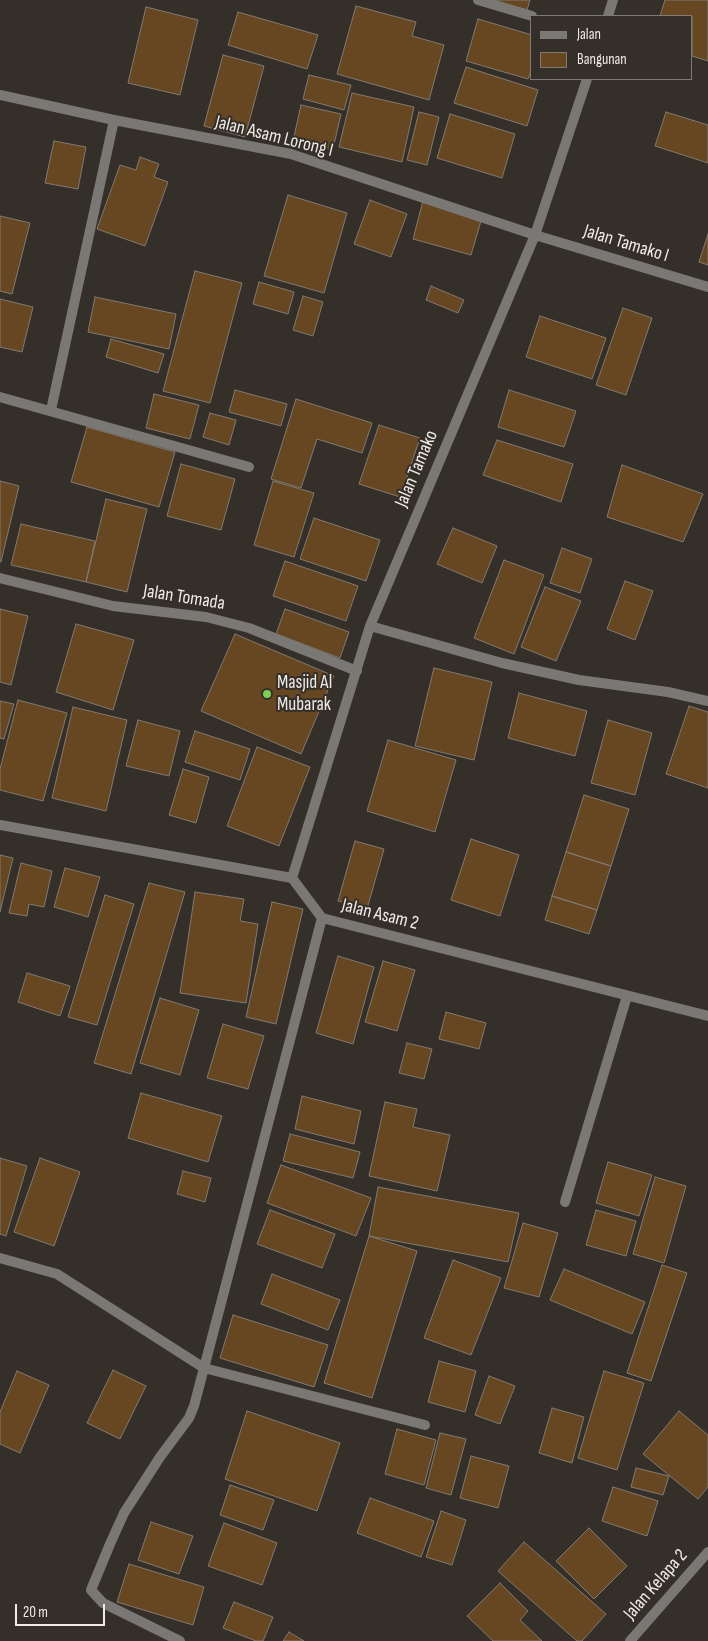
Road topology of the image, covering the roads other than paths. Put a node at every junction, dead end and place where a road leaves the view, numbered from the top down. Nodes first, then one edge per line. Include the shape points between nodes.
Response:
1 (478, 0) edge
2 (613, 0) edge
3 (530, 15) edge
4 (608, 15) edge
5 (587, 80) edge
6 (0, 95) edge
7 (114, 120) junction
8 (535, 235) junction
9 (708, 287) edge
10 (0, 397) edge
11 (50, 410) junction
12 (249, 467) dead end
13 (0, 578) edge
14 (370, 626) junction
15 (357, 671) junction
16 (708, 701) edge
17 (0, 825) edge
18 (292, 878) junction
19 (322, 918) junction
20 (627, 996) junction
21 (708, 1016) edge
22 (566, 1202) dead end
23 (0, 1258) edge
24 (204, 1368) junction
25 (425, 1425) dead end
26 (708, 1552) edge
27 (180, 1641) edge
28 (630, 1641) edge

1 - 3 street
2 - 4 street
5 - 8 street, Jalan Tamako
6 - 7 street, Jalan Asam Lorong I
7 - 8 street, Jalan Asam Lorong I via 291,154
7 - 11 street
8 - 9 street, Jalan Tamako I
8 - 14 street, Jalan Tamako
10 - 11 street
11 - 12 street
13 - 15 street, Jalan Tomada via 113,606 206,617 249,628
14 - 15 street, Jalan Tamako
14 - 16 street via 502,663 579,680
15 - 18 street, Jalan Tamako
17 - 18 street
18 - 19 street, Jalan Asam 2
19 - 20 street, Jalan Asam 2
19 - 24 street
20 - 21 street, Jalan Asam 2
20 - 22 street
23 - 24 street via 57,1274
24 - 25 street
24 - 27 street via 189,1418 124,1513 92,1590 103,1604
26 - 28 street, Jalan Kelapa 2

